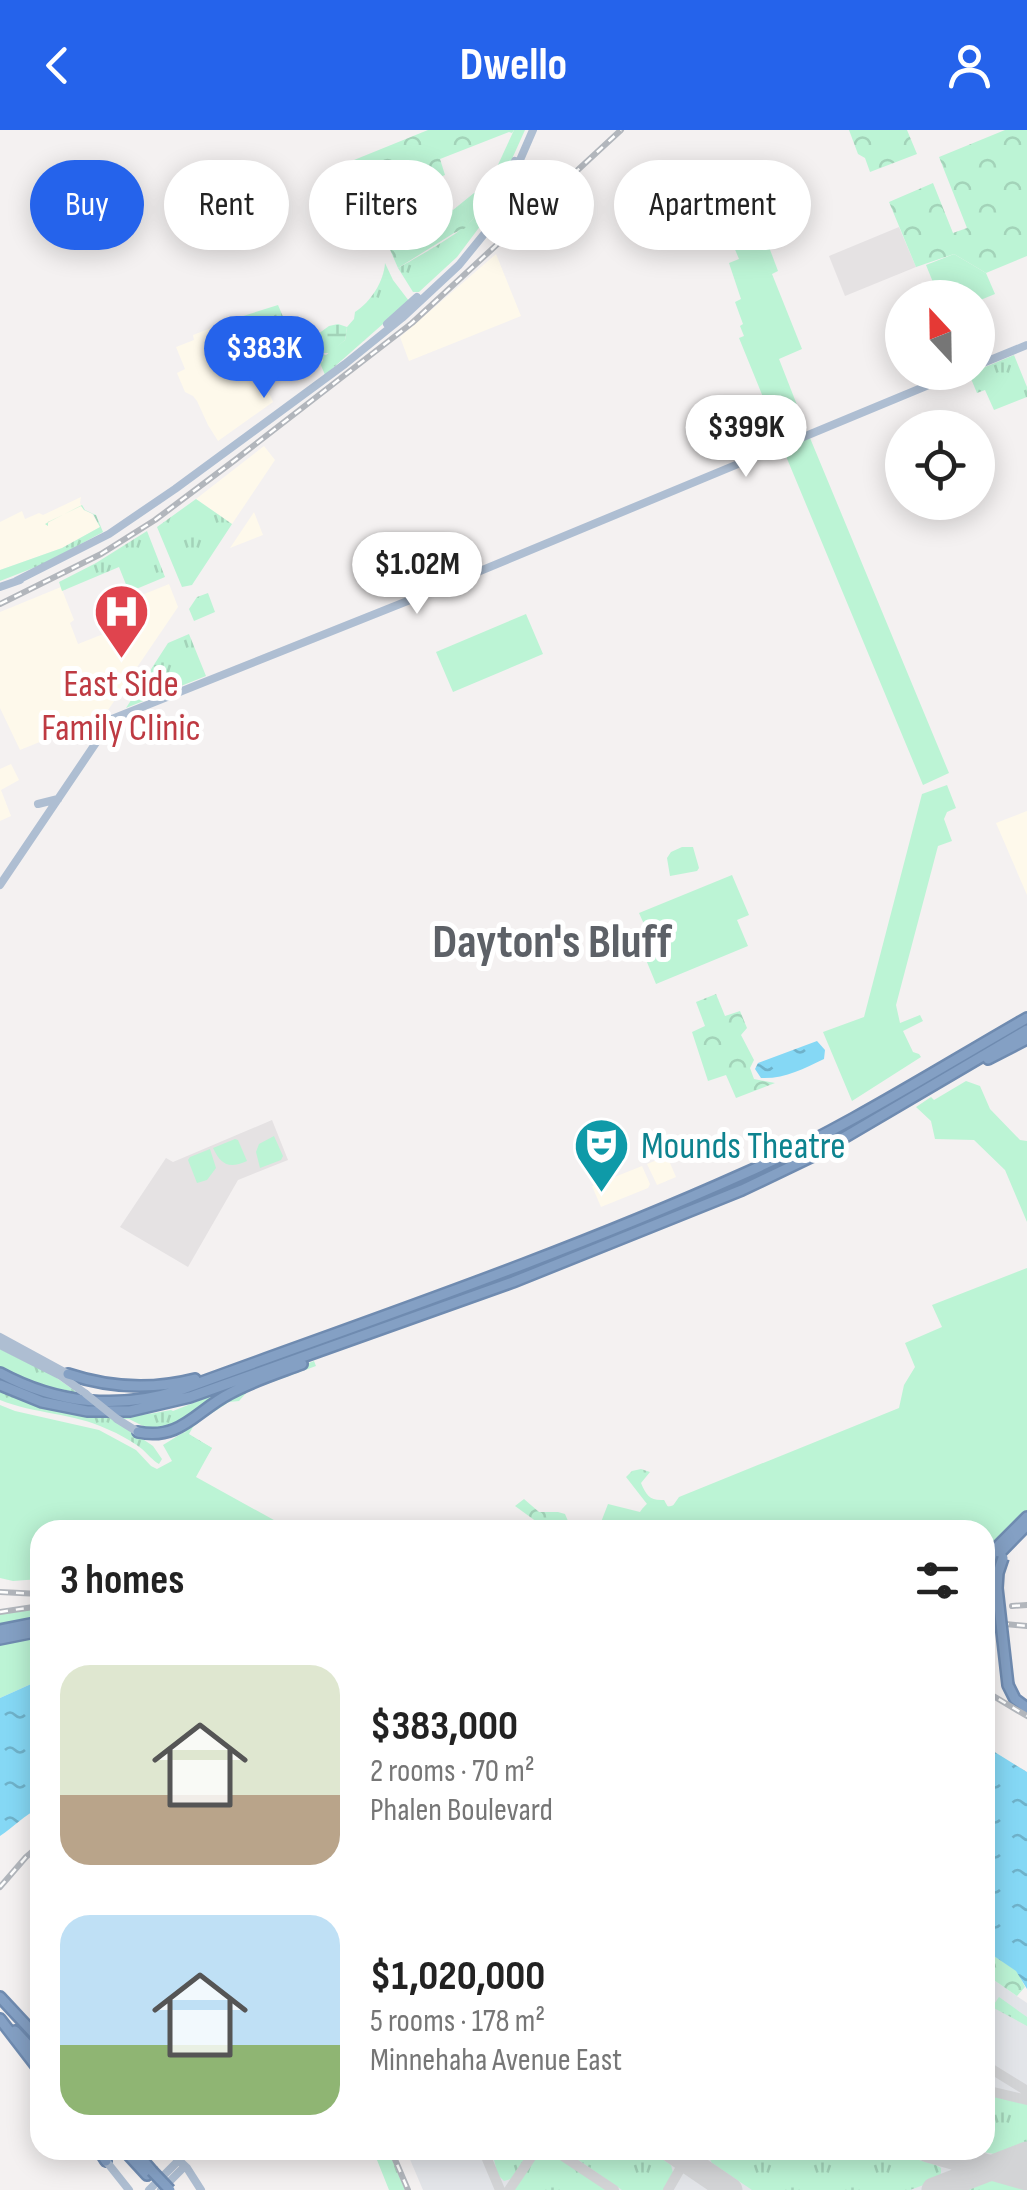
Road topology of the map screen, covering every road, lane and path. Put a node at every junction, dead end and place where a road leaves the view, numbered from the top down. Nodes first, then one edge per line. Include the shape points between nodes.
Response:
1 (530, 130) edge
2 (1027, 346) edge
3 (995, 359) edge
4 (917, 390) edge
5 (0, 587) edge
6 (58, 800) junction
7 (38, 804) dead end
8 (0, 885) edge
9 (1027, 1015) edge
10 (1027, 1030) edge
11 (1027, 1039) edge
12 (928, 1091) junction
13 (402, 1309) junction
14 (396, 1324) junction
15 (0, 1338) edge
16 (0, 1345) edge
17 (0, 1372) edge
18 (68, 1374) joint
19 (0, 1385) edge
20 (109, 1385) junction
21 (86, 1394) junction
22 (138, 1432) joint
23 (170, 1432) junction
24 (162, 1443) dead end
25 (1027, 1518) edge
26 (1027, 1526) edge
27 (995, 1552) edge
28 (995, 1554) edge
29 (30, 1624) edge
30 (0, 1630) edge
31 (30, 1633) edge
32 (0, 1639) edge
33 (1027, 1708) edge
34 (0, 1997) edge
35 (0, 2016) edge
36 (30, 2029) edge
37 (30, 2048) edge
38 (30, 2057) edge
39 (135, 2160) edge
40 (141, 2160) edge
41 (179, 2160) edge
42 (106, 2161) edge
43 (182, 2163) junction
44 (150, 2173) junction
45 (129, 2190) edge
46 (149, 2190) edge
47 (162, 2190) edge
48 (170, 2190) edge
49 (201, 2190) edge

1 - 5 main road via 497,214 472,251 402,318 223,456 107,535
2 - 3 main road
4 - 6 main road via 112,719
6 - 7 main road
6 - 8 main road
9 - 13 highway via 803,1146 574,1245
10 - 12 highway
11 - 12 highway
12 - 14 highway via 724,1198
13 - 17 highway via 141,1400 64,1398
13 - 20 highway via 190,1380
14 - 19 highway via 148,1409 72,1409
14 - 23 highway via 240,1388
15 - 18 main road
16 - 21 main road
18 - 20 highway
20 - 21 highway
21 - 22 main road, bridge
22 - 23 highway
23 - 24 highway
25 - 27 highway
26 - 28 highway
26 - 33 highway, bridge via 1003,1558 997,1588 1008,1685
29 - 30 highway
31 - 32 highway
34 - 36 highway
35 - 37 highway
35 - 38 highway
39 - 44 highway
40 - 44 highway
41 - 43 main road
42 - 45 main road
43 - 46 main road
43 - 47 main road
43 - 49 main road
44 - 47 highway, bridge
44 - 48 highway, bridge

